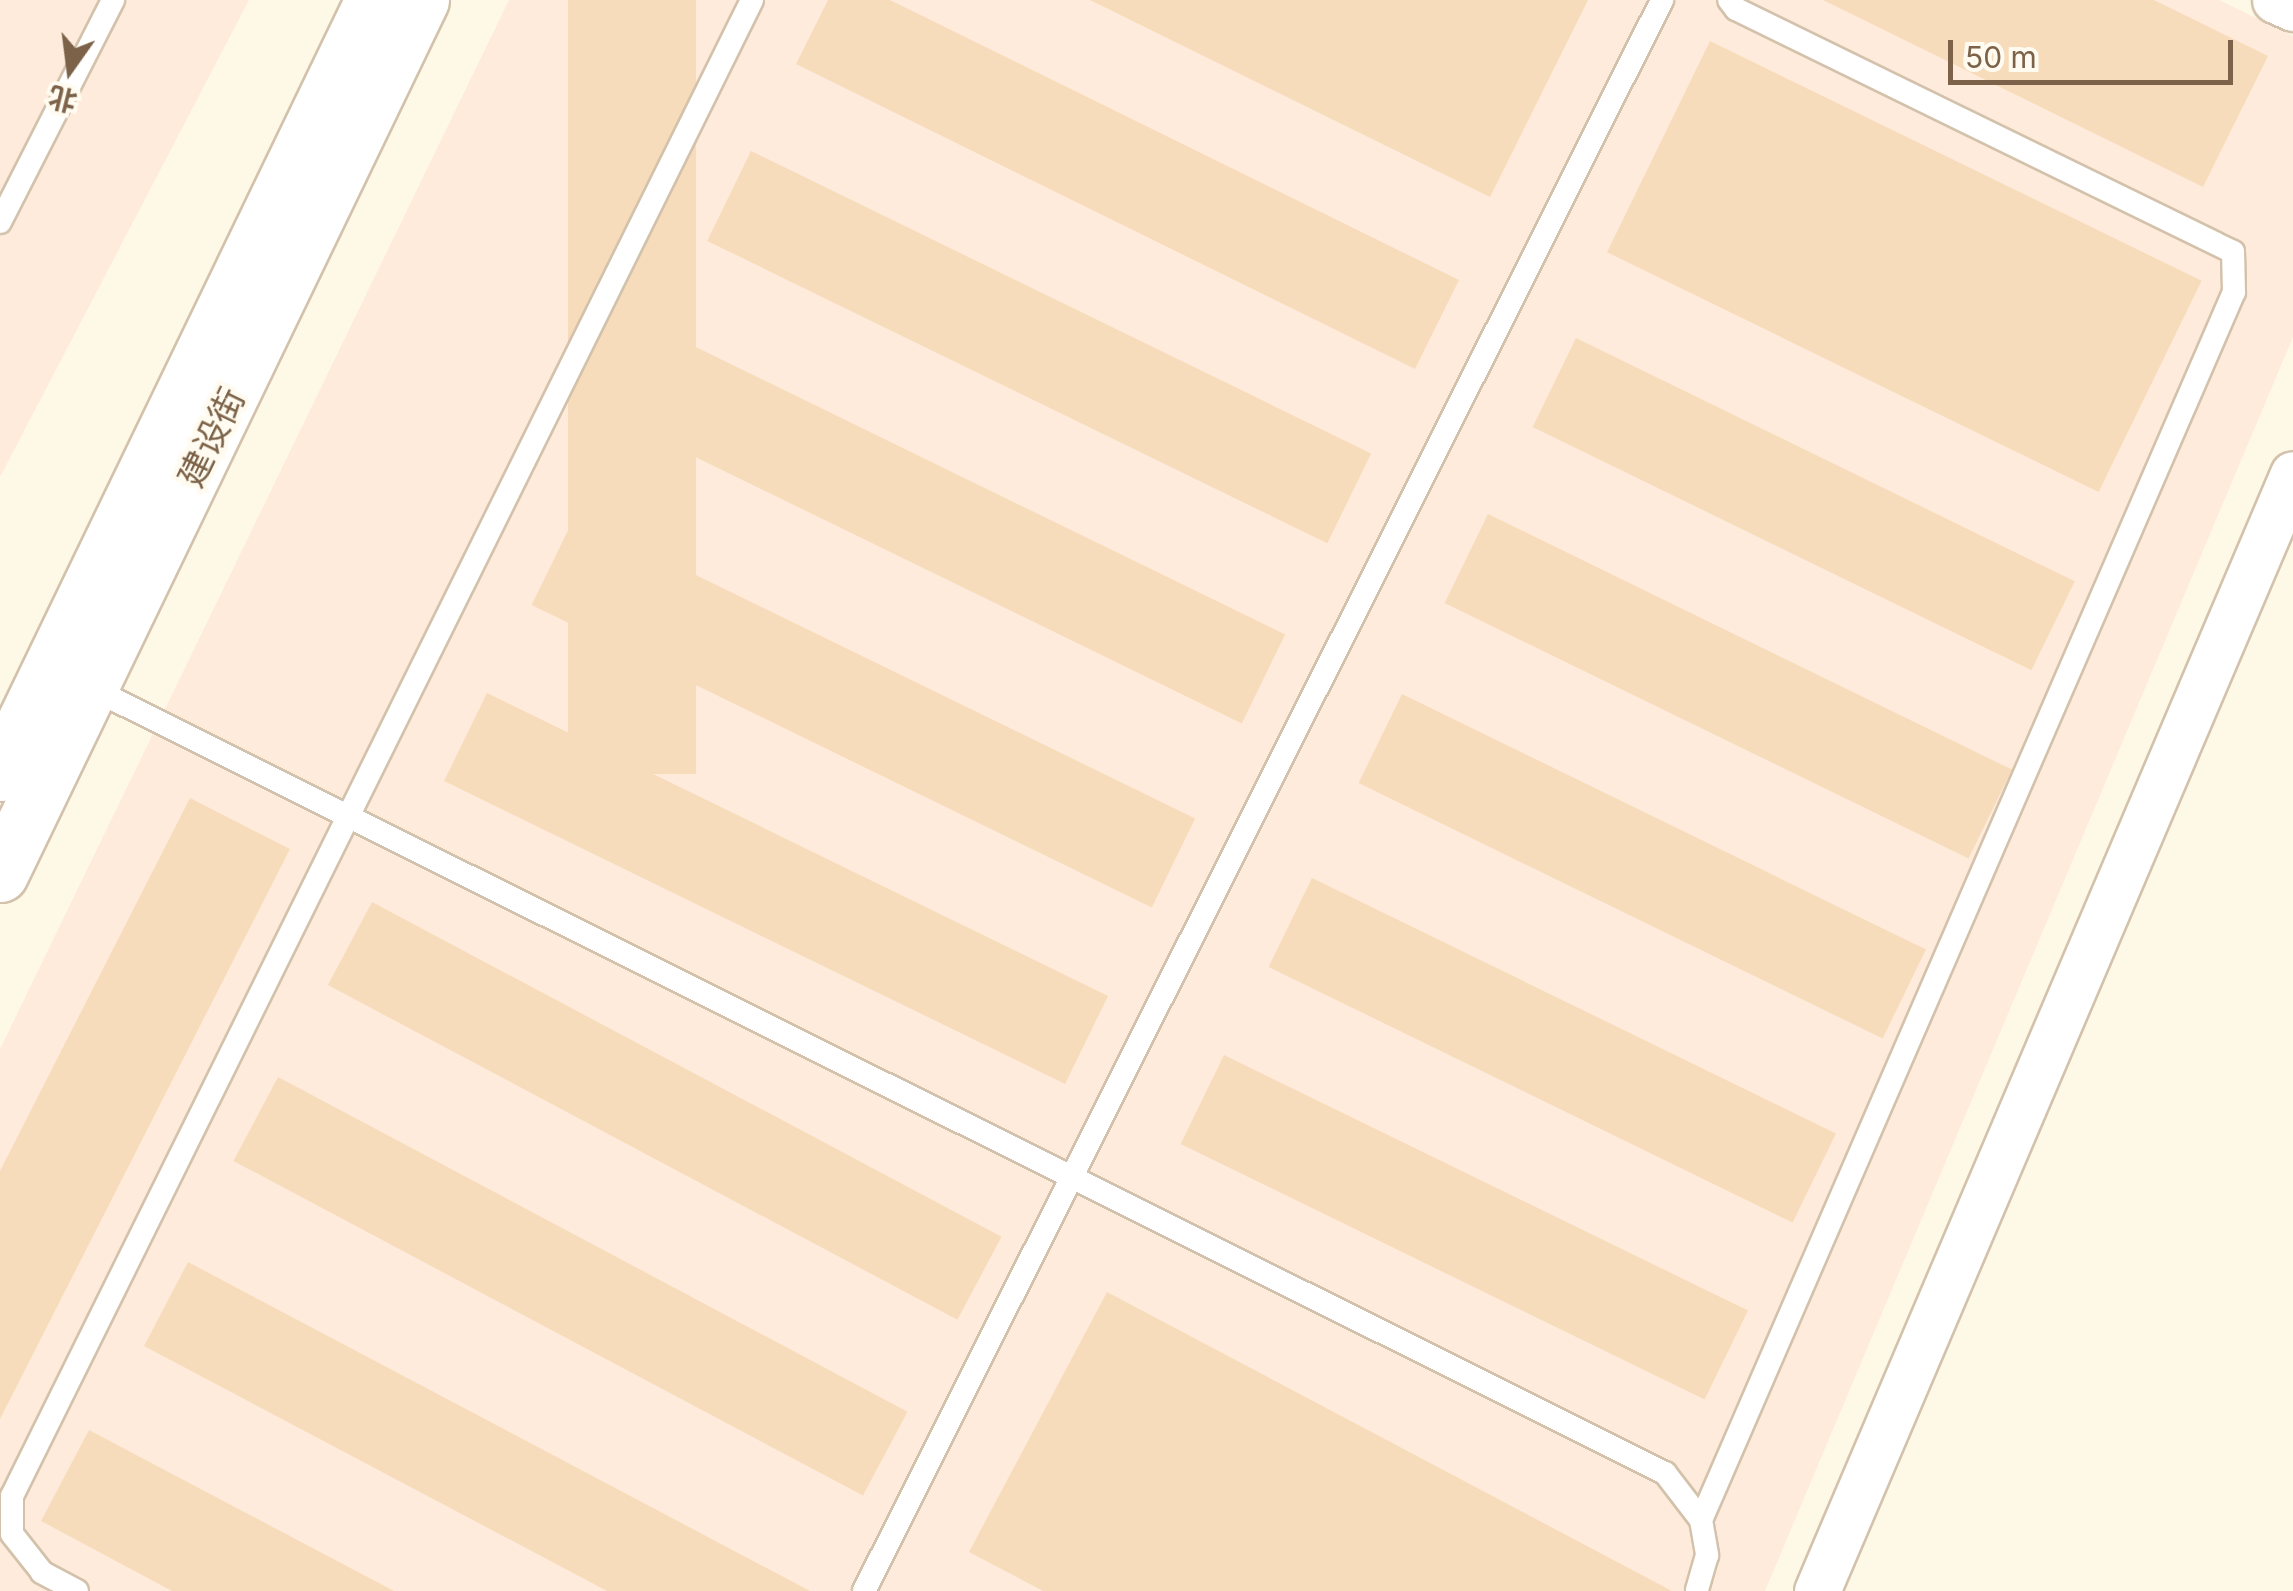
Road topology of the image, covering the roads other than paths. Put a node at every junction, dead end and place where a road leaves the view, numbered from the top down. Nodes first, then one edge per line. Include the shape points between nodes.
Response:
1 (113, 0) edge
2 (372, 0) edge
3 (422, 0) edge
4 (752, 0) edge
5 (1662, 0) edge
6 (1729, 0) edge
7 (2275, 0) edge
8 (2293, 8) edge
9 (0, 222) edge
10 (2293, 474) edge
11 (90, 687) junction
12 (0, 774) edge
13 (348, 816) junction
14 (0, 874) edge
15 (1072, 1177) junction
16 (1701, 1520) junction
17 (78, 1591) edge
18 (864, 1591) edge
19 (1698, 1591) edge
20 (1817, 1591) edge

1 - 9 lane
2 - 12 street, 建设街
3 - 11 street, 建设街
4 - 13 lane
5 - 15 lane
6 - 16 lane via 1736,10 2233,252 2234,292
7 - 8 street
10 - 20 street
11 - 13 lane
11 - 14 street, 建设街
13 - 15 lane
13 - 17 lane via 12,1496 12,1534 42,1572
15 - 16 lane via 1665,1474
15 - 18 lane
16 - 19 lane via 1707,1555

